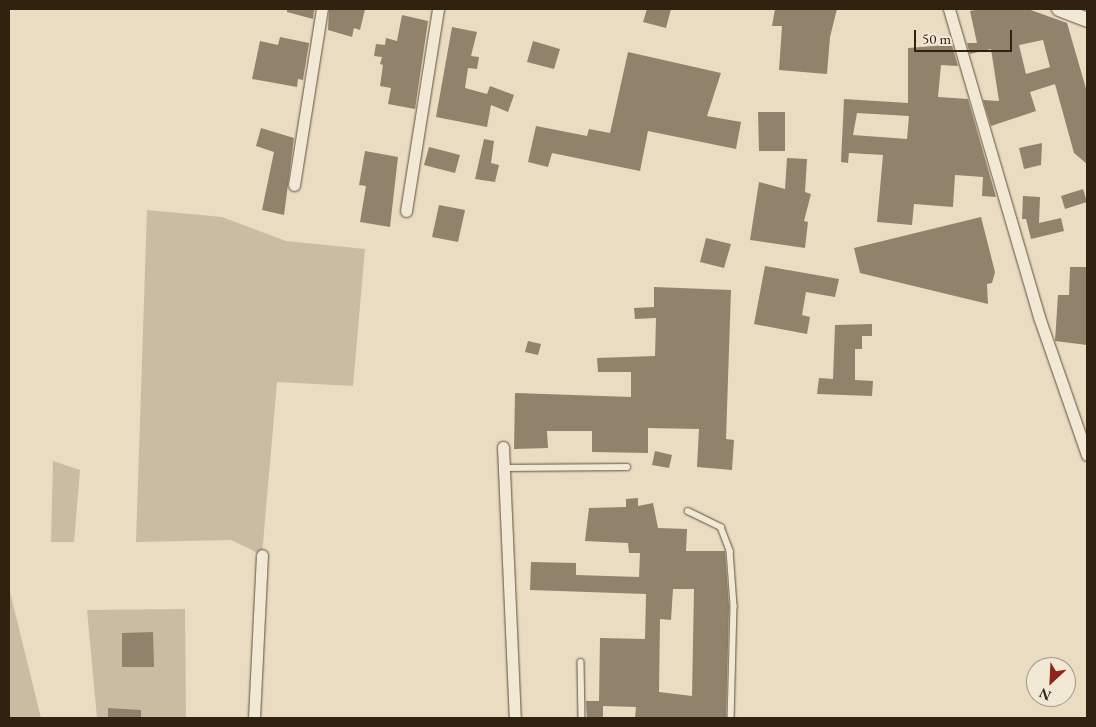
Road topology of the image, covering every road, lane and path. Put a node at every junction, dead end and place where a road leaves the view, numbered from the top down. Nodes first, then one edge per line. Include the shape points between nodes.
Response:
1 (322, 9) edge
2 (438, 9) edge
3 (949, 9) edge
4 (1059, 9) edge
5 (1087, 20) edge
6 (294, 185) dead end
7 (406, 211) dead end
8 (503, 447) dead end
9 (1087, 454) edge
10 (627, 467) dead end
11 (504, 468) junction
12 (688, 511) dead end
13 (262, 554) dead end
14 (581, 662) dead end
15 (254, 718) edge
16 (515, 718) edge
17 (582, 718) edge
18 (731, 718) edge

1 - 6 street
2 - 7 street
3 - 9 street via 1039,317
4 - 5 street
8 - 11 street
10 - 11 lane
11 - 16 street
12 - 18 lane via 721,527 730,551 734,606
13 - 15 street
14 - 17 lane

